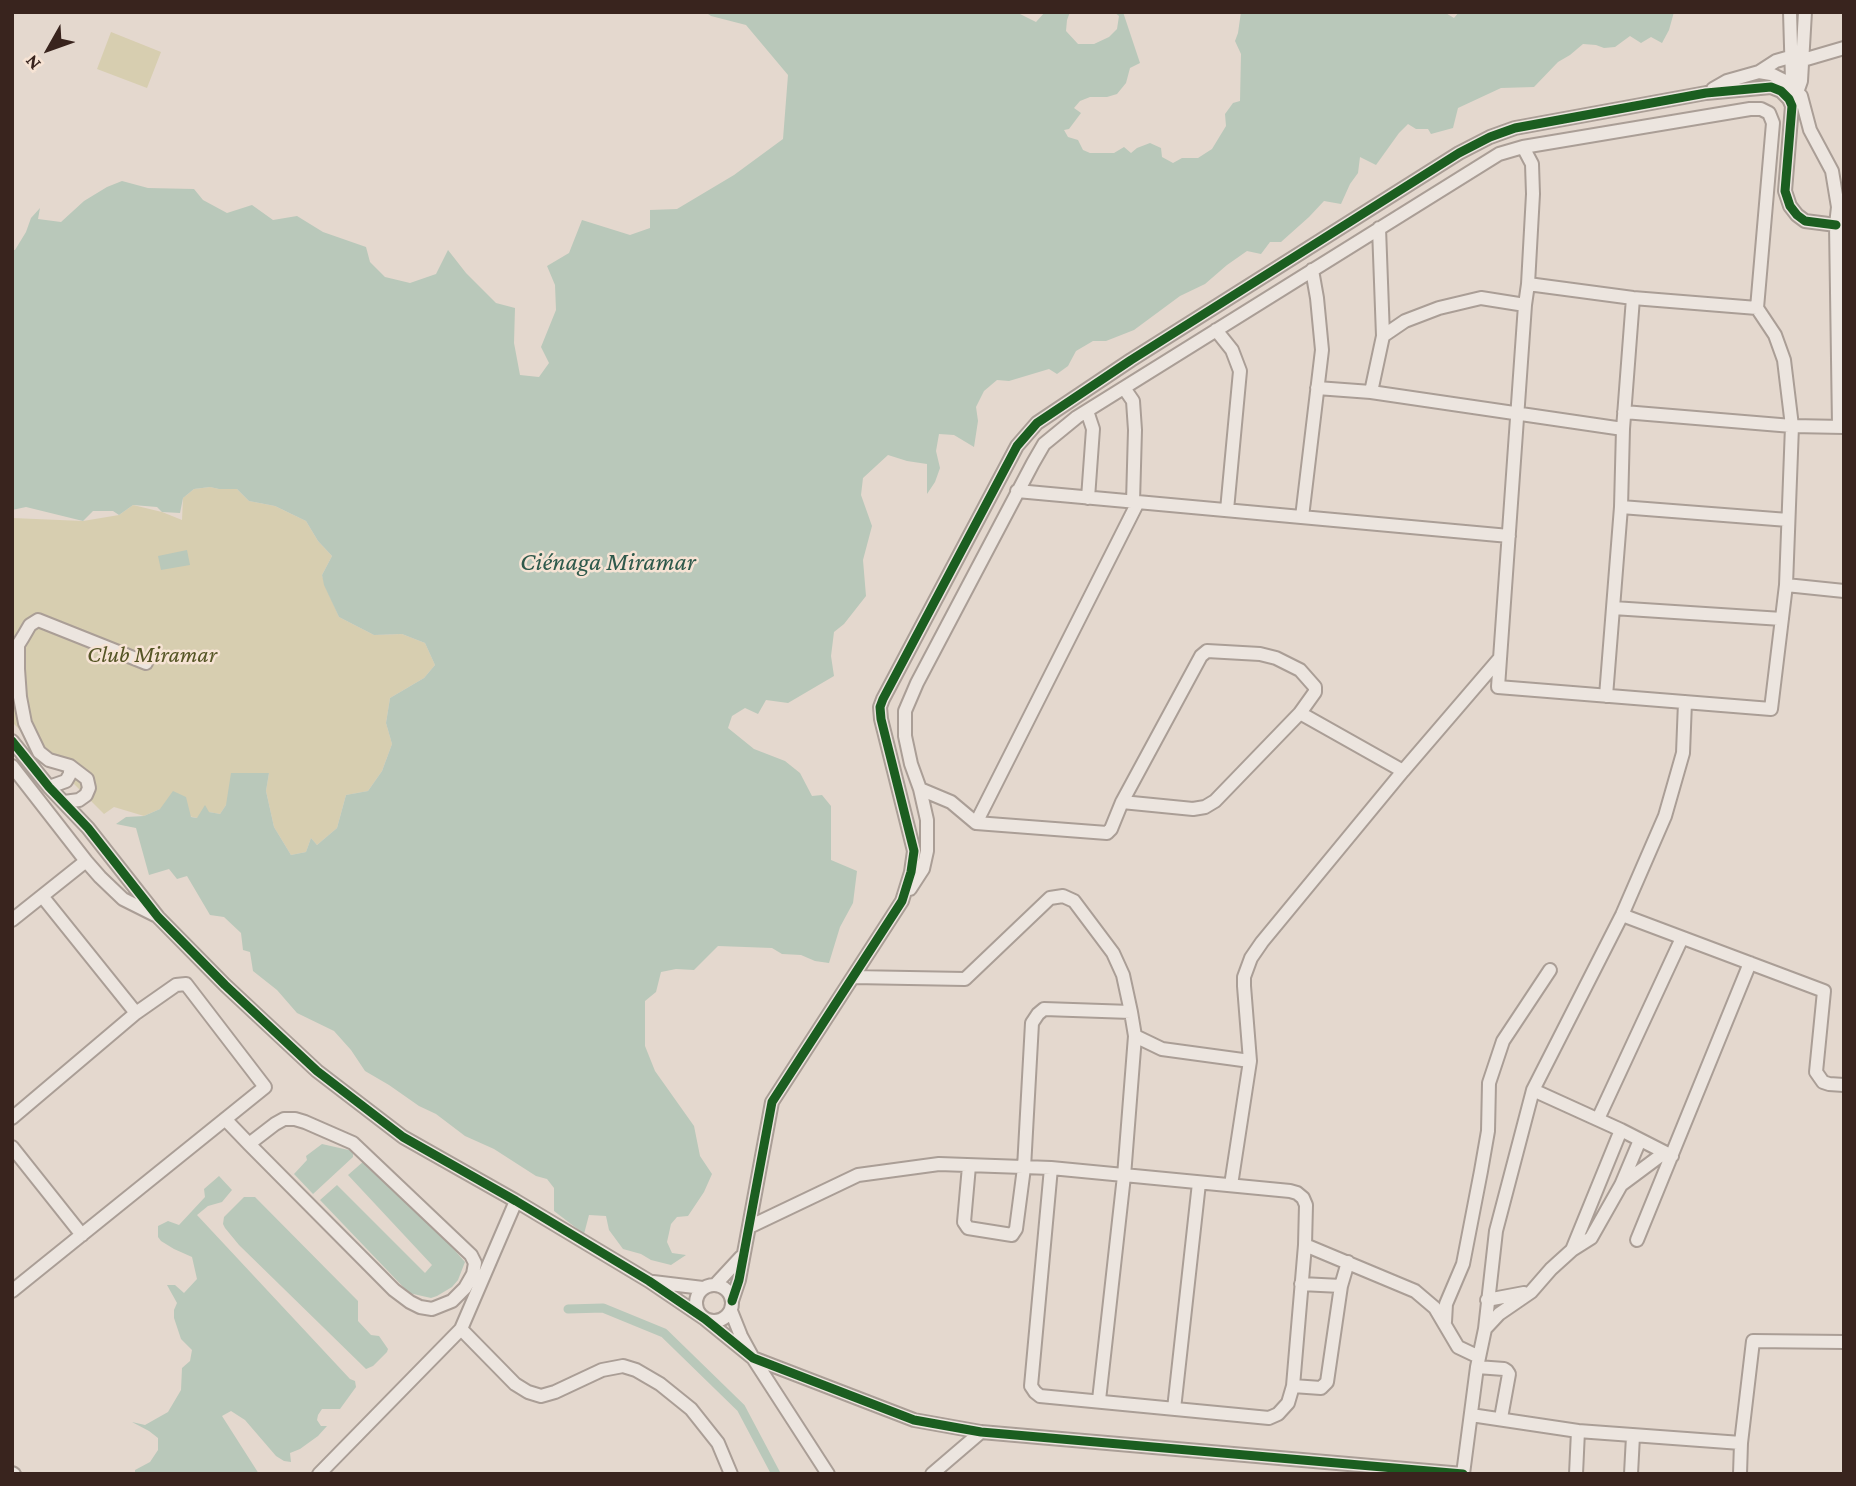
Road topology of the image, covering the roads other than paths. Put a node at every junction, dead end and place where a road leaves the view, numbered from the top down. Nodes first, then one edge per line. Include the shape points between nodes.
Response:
1 (1790, 12) edge
2 (1805, 12) edge
3 (1844, 48) edge
4 (1797, 59) junction
5 (1759, 72) junction
6 (1706, 93) junction
7 (1792, 95) junction
8 (1523, 146) junction
9 (1841, 207) edge
10 (1836, 225) junction
11 (1379, 228) junction
12 (1312, 270) junction
13 (1528, 284) junction
14 (1633, 299) junction
15 (1525, 305) junction
16 (1757, 308) junction
17 (1216, 330) junction
18 (1383, 336) junction
19 (1124, 388) junction
20 (1317, 388) junction
21 (1371, 392) junction
22 (1087, 411) junction
23 (1624, 412) junction
24 (1518, 414) junction
25 (1792, 426) junction
26 (1842, 427) edge
27 (1623, 429) junction
28 (1017, 491) junction
29 (1088, 498) junction
30 (1135, 502) junction
31 (1621, 507) junction
32 (1227, 510) junction
33 (1302, 517) junction
34 (1788, 520) junction
35 (1509, 536) junction
36 (1786, 585) junction
37 (1844, 591) edge
38 (1613, 608) junction
39 (1782, 620) junction
40 (1500, 658) junction
41 (146, 663) dead end
42 (1606, 696) junction
43 (1685, 702) junction
44 (1300, 713) junction
45 (12, 741) edge
46 (70, 766) junction
47 (13, 768) edge
48 (1403, 771) junction
49 (49, 787) junction
50 (920, 789) junction
51 (64, 802) junction
52 (1122, 802) junction
53 (976, 823) junction
54 (86, 862) junction
55 (42, 896) junction
56 (902, 901) junction
57 (1622, 915) junction
58 (158, 917) junction
59 (12, 920) edge
60 (1682, 938) junction
61 (1749, 963) junction
62 (1550, 970) dead end
63 (853, 977) junction
64 (1130, 1012) junction
65 (136, 1013) junction
66 (1135, 1036) junction
67 (1250, 1061) junction
68 (1844, 1085) edge
69 (1533, 1090) junction
70 (12, 1118) edge
71 (225, 1119) junction
72 (1598, 1119) junction
73 (1621, 1130) junction
74 (1640, 1140) junction
75 (249, 1144) junction
76 (12, 1147) edge
77 (1668, 1154) junction
78 (969, 1166) junction
79 (1024, 1168) junction
80 (1051, 1168) junction
81 (1125, 1176) junction
82 (1199, 1183) junction
83 (1231, 1185) junction
84 (1621, 1185) junction
85 (516, 1200) junction
86 (749, 1227) junction
87 (82, 1235) junction
88 (1637, 1240) dead end
89 (1305, 1245) junction
90 (1572, 1250) junction
91 (744, 1254) junction
92 (1348, 1262) junction
93 (649, 1282) junction
94 (1301, 1284) junction
95 (710, 1286) junction
96 (1341, 1286) junction
97 (12, 1291) edge
98 (1531, 1292) junction
99 (1487, 1300) junction
100 (732, 1306) junction
101 (705, 1319) junction
102 (1445, 1324) junction
103 (461, 1329) junction
104 (1485, 1329) junction
105 (1844, 1342) edge
106 (753, 1358) junction
107 (1478, 1362) junction
108 (1293, 1386) junction
109 (1099, 1400) junction
110 (1174, 1409) junction
111 (1471, 1415) junction
112 (1501, 1418) junction
113 (1578, 1431) junction
114 (981, 1432) junction
115 (1633, 1436) junction
116 (1741, 1443) junction
117 (321, 1473) edge
118 (731, 1474) edge
119 (828, 1474) edge
120 (933, 1474) edge
121 (1463, 1474) edge
122 (1576, 1474) edge
123 (1631, 1474) edge
124 (1740, 1474) edge

1 - 4 street
2 - 4 street
3 - 4 street
4 - 5 street via 1776,61
4 - 7 street via 1801,81
5 - 6 street
5 - 7 street via 1771,74
6 - 7 street via 1771,87
6 - 56 street via 1515,128 1479,142 1037,423 1017,446 880,707 914,851
7 - 9 street via 1803,102 1810,130 1832,171
7 - 10 street via 1785,191 1790,206 1805,220
8 - 11 street via 1499,154
8 - 13 street via 1532,164
8 - 16 street via 1750,108 1769,113 1773,122
9 - 10 street
10 - 26 street
11 - 12 street
11 - 18 street
12 - 17 street
12 - 20 street via 1322,350
13 - 14 street
13 - 15 street
14 - 16 street
14 - 23 street
15 - 18 street via 1481,298 1405,321
15 - 24 street
16 - 25 street via 1781,348
17 - 19 street
17 - 32 street via 1232,350 1240,371
18 - 21 street
19 - 22 street
19 - 30 street via 1133,401
20 - 21 street
20 - 33 street
21 - 24 street
22 - 28 street via 1044,444
22 - 29 street via 1093,429
23 - 25 street
23 - 27 street
24 - 27 street
24 - 35 street
25 - 26 street
25 - 34 street
27 - 31 street
28 - 29 street
28 - 50 street via 905,711 905,736
29 - 30 street
30 - 32 street
30 - 53 street
31 - 34 street
31 - 38 street
32 - 33 street
33 - 35 street
34 - 36 street
35 - 40 street
36 - 37 street
36 - 39 street
38 - 39 street
38 - 42 street
39 - 43 street via 1772,709
40 - 42 street via 1498,687
40 - 48 street
41 - 46 street via 38,620 30,625 18,645 25,723 39,752
42 - 43 street
43 - 57 street via 1683,753 1665,816
44 - 48 street
44 - 52 street via 1205,807
44 - 52 street via 1315,687 1300,670 1260,654 1203,653
45 - 49 street
46 - 49 street via 66,781
46 - 51 street via 87,779 89,788 79,800
47 - 54 street
48 - 67 street via 1251,958 1244,977
49 - 51 street
50 - 53 street via 951,802
50 - 56 street via 927,851 923,869
51 - 58 street
52 - 53 street via 1111,829 1102,834
54 - 55 street
54 - 58 street via 123,899
55 - 59 street
55 - 65 street
56 - 63 street
57 - 60 street
57 - 69 street
58 - 85 street via 317,1072 403,1137
60 - 61 street
60 - 72 street
61 - 68 street via 1824,991 1816,1072 1823,1082
61 - 77 street
62 - 102 street via 1503,1041 1489,1083 1481,1171 1463,1264 1446,1304
63 - 64 street via 965,978 1050,898 1063,896 1074,901 1113,953 1124,975
63 - 86 street via 772,1102
64 - 66 street
64 - 79 street via 1044,1009 1038,1014 1032,1023
65 - 70 street
65 - 71 street via 176,985 186,984 265,1087
66 - 67 street via 1162,1049
66 - 81 street
67 - 83 street
69 - 72 street
69 - 99 street via 1496,1231
71 - 75 street
71 - 87 street
72 - 73 street
73 - 74 street
73 - 90 street
74 - 77 street
74 - 84 street
75 - 75 street via 284,1119 305,1122 353,1143 471,1255 475,1263 465,1288 452,1301 432,1309 410,1302
76 - 87 street
77 - 84 street
77 - 88 street
78 - 79 street
78 - 79 street via 964,1222 968,1228 1013,1235
78 - 86 street via 939,1164 858,1175
79 - 80 street
80 - 81 street
80 - 109 street via 1031,1387 1040,1396
81 - 82 street
81 - 109 street
82 - 83 street
82 - 110 street
83 - 89 street via 1297,1193 1306,1205
84 - 90 street via 1591,1238
85 - 93 street
85 - 103 street
86 - 91 street
87 - 97 street
89 - 92 street
89 - 94 street
90 - 98 street
91 - 95 street
91 - 100 street
92 - 96 street
92 - 102 street via 1415,1291
93 - 95 street
93 - 101 street
94 - 96 street
94 - 108 street
95 - 100 street via 724,1287
95 - 101 street via 699,1292 695,1304
96 - 108 street via 1327,1382 1321,1388
98 - 99 street
98 - 104 street
99 - 104 street
100 - 101 street via 720,1321
100 - 106 street via 733,1320
101 - 106 street
102 - 107 street via 1458,1347
103 - 117 street
103 - 118 street via 515,1384 541,1396 602,1370 623,1366 636,1370 691,1409 718,1443
104 - 107 street
105 - 116 street via 1754,1341
106 - 114 street via 914,1420
106 - 119 street
107 - 111 street
107 - 112 street via 1509,1374
108 - 110 street via 1288,1403 1269,1418
109 - 110 street
111 - 112 street
111 - 121 street
112 - 113 street
113 - 115 street
113 - 122 street
114 - 120 street
114 - 121 street
115 - 116 street
115 - 123 street
116 - 124 street

